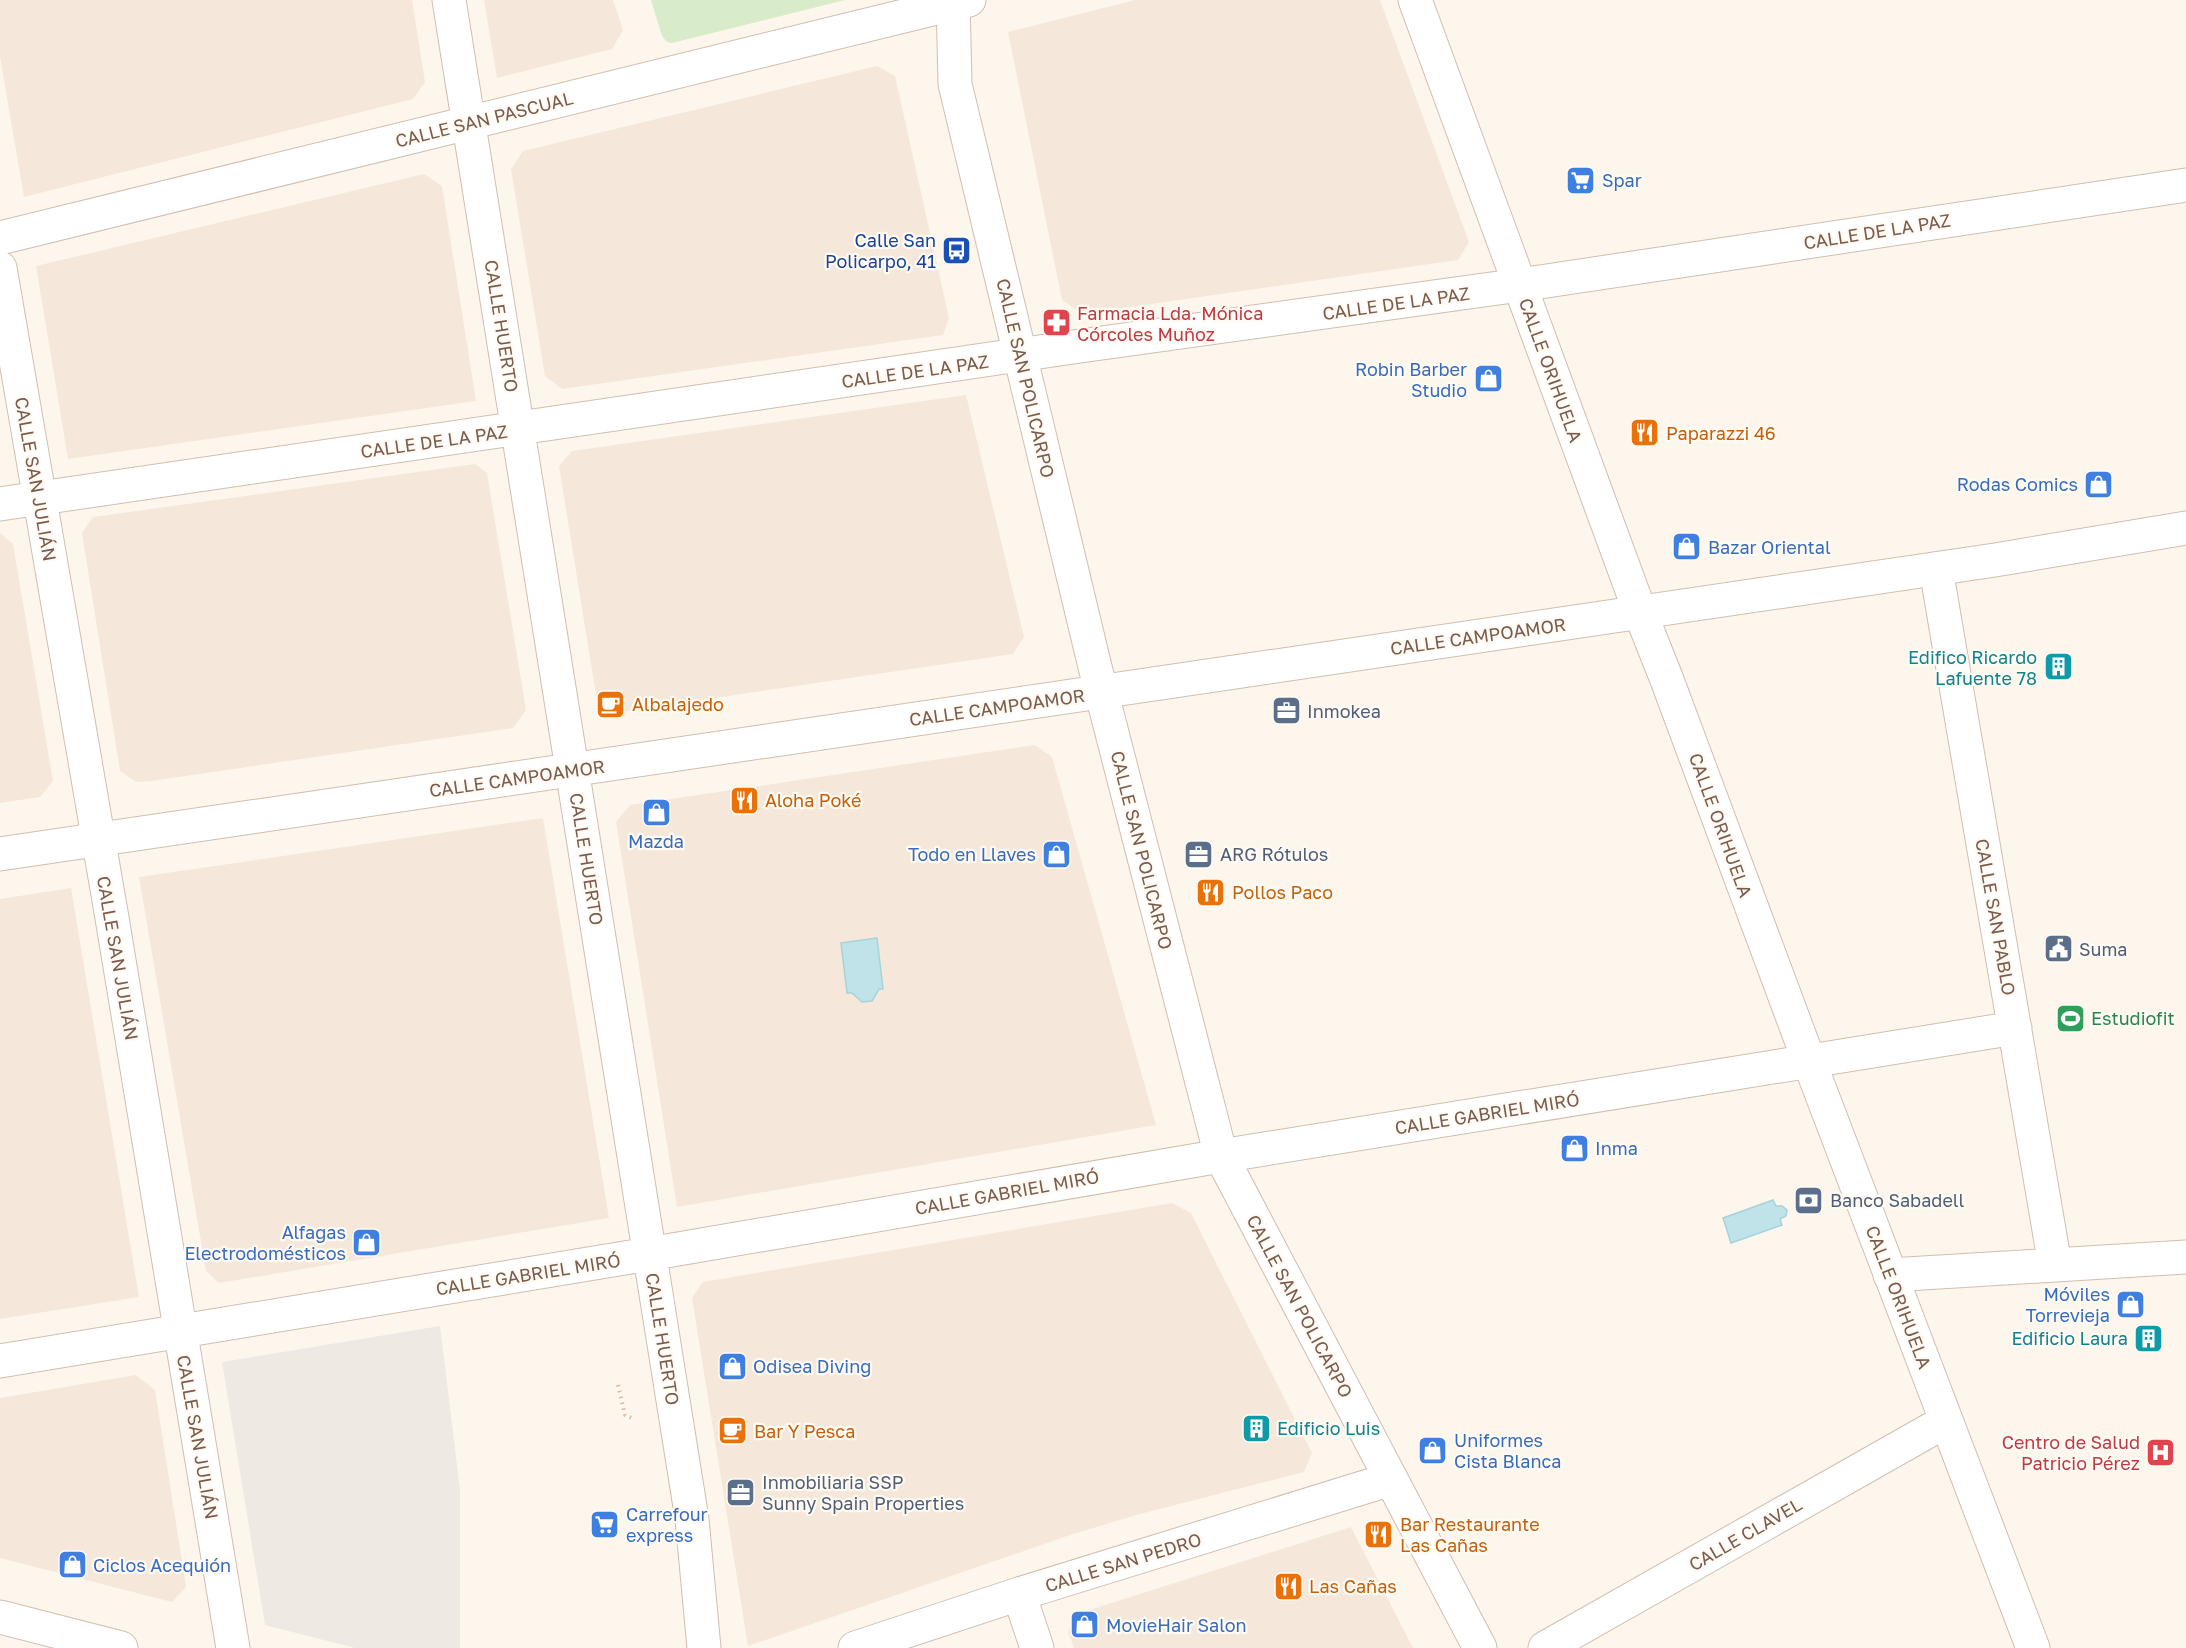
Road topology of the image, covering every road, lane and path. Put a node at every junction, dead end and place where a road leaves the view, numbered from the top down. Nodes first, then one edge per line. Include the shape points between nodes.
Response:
1 (449, 0) edge
2 (1415, 0) edge
3 (959, 1) edge
4 (470, 123) junction
5 (2186, 185) edge
6 (0, 238) edge
7 (0, 268) edge
8 (1520, 285) junction
9 (1021, 356) junction
10 (519, 429) junction
11 (39, 498) junction
12 (0, 504) edge
13 (2186, 528) edge
14 (2186, 550) edge
15 (1995, 560) junction
16 (1936, 569) junction
17 (1640, 612) junction
18 (1101, 691) junction
19 (573, 770) junction
20 (98, 840) junction
21 (0, 854) edge
22 (2015, 1028) junction
23 (1809, 1062) junction
24 (1221, 1156) junction
25 (650, 1254) junction
26 (2186, 1257) edge
27 (2055, 1265) junction
28 (1890, 1275) junction
29 (181, 1331) junction
30 (0, 1361) edge
31 (1946, 1421) junction
32 (1391, 1479) junction
33 (1019, 1594) junction
34 (0, 1617) edge
35 (121, 1648) edge
36 (233, 1648) edge
37 (705, 1648) edge
38 (855, 1648) edge
39 (1037, 1648) edge
40 (1480, 1648) edge
41 (1545, 1648) edge
42 (2033, 1648) edge

1 - 4 street, CALLE HUERTO
2 - 8 street, CALLE ORIHUELA
3 - 4 street, CALLE SAN PASCUAL
3 - 9 street, CALLE SAN POLICARPO via 956,84
4 - 6 street, CALLE SAN PASCUAL
4 - 10 street, CALLE HUERTO
5 - 8 street, CALLE DE LA PAZ
7 - 11 street, CALLE SAN JULIÁN
8 - 9 street, CALLE DE LA PAZ
8 - 17 street, CALLE ORIHUELA
9 - 10 street, CALLE DE LA PAZ
9 - 18 street, CALLE SAN POLICARPO
10 - 11 street, CALLE DE LA PAZ
10 - 19 street, CALLE HUERTO
11 - 12 street, CALLE DE LA PAZ
11 - 20 street, CALLE SAN JULIÁN
13 - 15 street, CALLE CAMPOAMOR
14 - 15 street, CALLE CAMPOAMOR
15 - 16 street, CALLE CAMPOAMOR
16 - 17 street, CALLE CAMPOAMOR
16 - 22 street, CALLE SAN PABLO
17 - 18 street, CALLE CAMPOAMOR
17 - 23 street, CALLE ORIHUELA
18 - 19 street, CALLE CAMPOAMOR
18 - 24 street, CALLE SAN POLICARPO
19 - 20 street, CALLE CAMPOAMOR
19 - 25 street, CALLE HUERTO
20 - 21 street, CALLE CAMPOAMOR
20 - 29 street, CALLE SAN JULIÁN
22 - 23 street, CALLE GABRIEL MIRÓ
22 - 27 street, CALLE SAN PABLO
23 - 24 street, CALLE GABRIEL MIRÓ
23 - 28 street, CALLE ORIHUELA
24 - 25 street, CALLE GABRIEL MIRÓ
24 - 32 street, CALLE SAN POLICARPO
25 - 29 street, CALLE GABRIEL MIRÓ
25 - 37 street, CALLE HUERTO via 692,1519
26 - 27 street
27 - 28 street
28 - 31 street, CALLE ORIHUELA
29 - 30 street, CALLE GABRIEL MIRÓ
29 - 36 street, CALLE SAN JULIÁN
31 - 41 street, CALLE CLAVEL
31 - 42 street, CALLE ORIHUELA
32 - 33 street, CALLE SAN PEDRO
32 - 40 street, CALLE SAN POLICARPO
33 - 38 street, CALLE SAN PEDRO
33 - 39 street
34 - 35 street

